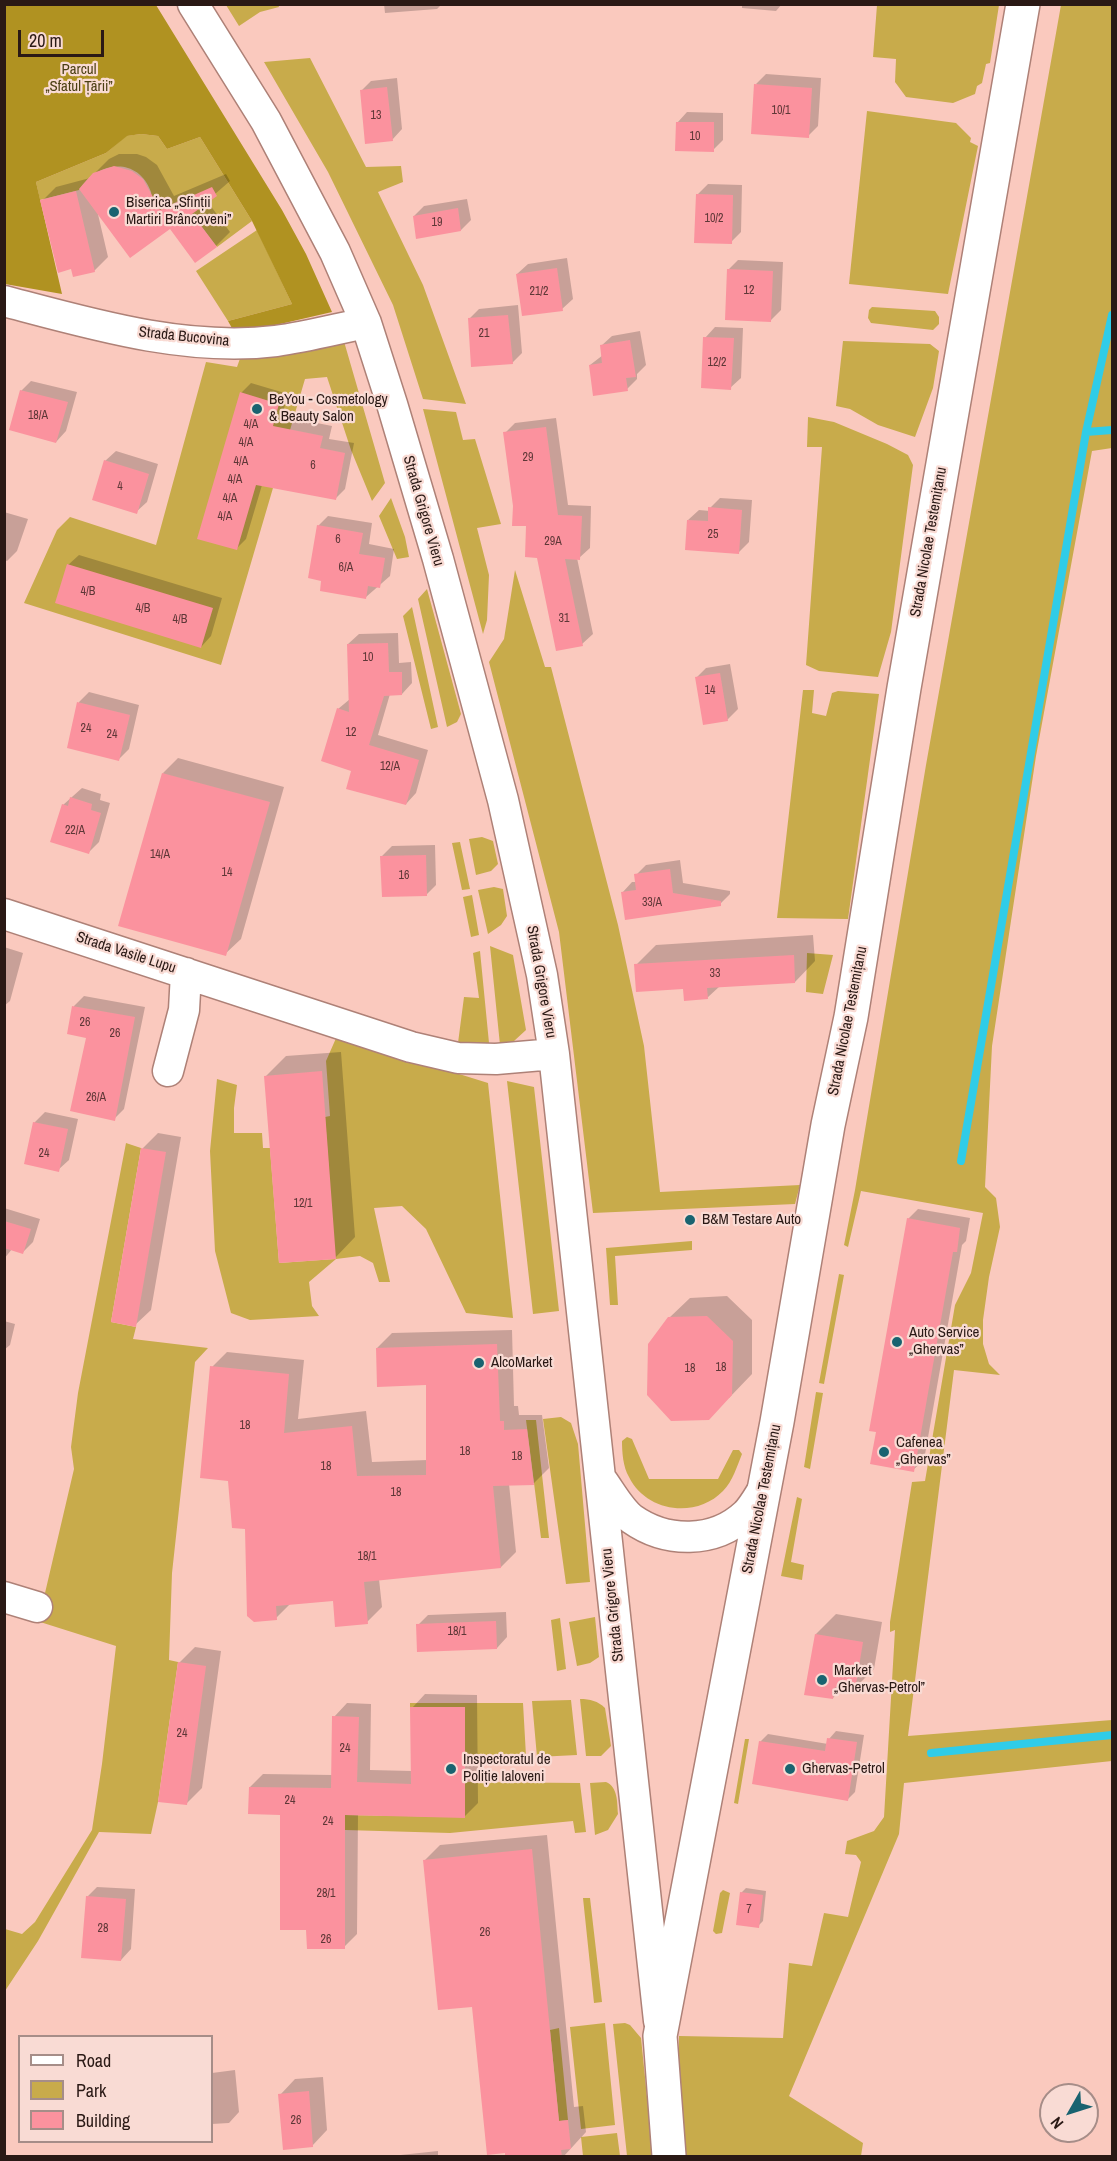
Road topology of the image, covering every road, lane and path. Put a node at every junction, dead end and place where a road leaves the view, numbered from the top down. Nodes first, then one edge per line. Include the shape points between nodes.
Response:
1 (193, 4) edge
2 (1023, 4) edge
3 (4, 301) edge
4 (366, 323) junction
5 (4, 914) edge
6 (186, 973) junction
7 (554, 1054) junction
8 (168, 1071) dead end
9 (600, 1478) junction
10 (764, 1488) junction
11 (4, 1597) edge
12 (37, 1607) dead end
13 (660, 2036) junction
14 (669, 2157) edge

1 - 4 street, Strada Grigore Vieru via 278,142 335,252
2 - 10 main road, Strada Nicolae Testemițanu via 851,1017 828,1125
3 - 4 street, Strada Bucovina via 141,334 227,343 275,341
4 - 7 street, Strada Grigore Vieru via 438,559 501,790 542,975
5 - 6 street, Strada Vasile Lupu
6 - 7 street, Strada Grigore Vieru via 411,1047 458,1058
6 - 8 street, Strada Vasile Lupu via 184,1010
7 - 9 street, Strada Grigore Vieru
9 - 10 street via 630,1518 657,1533 689,1538 720,1531 746,1514
9 - 13 street, Strada Grigore Vieru
10 - 13 main road, Strada Nicolae Testemițanu
11 - 12 street
13 - 14 main road, Strada Grigore Vieru

